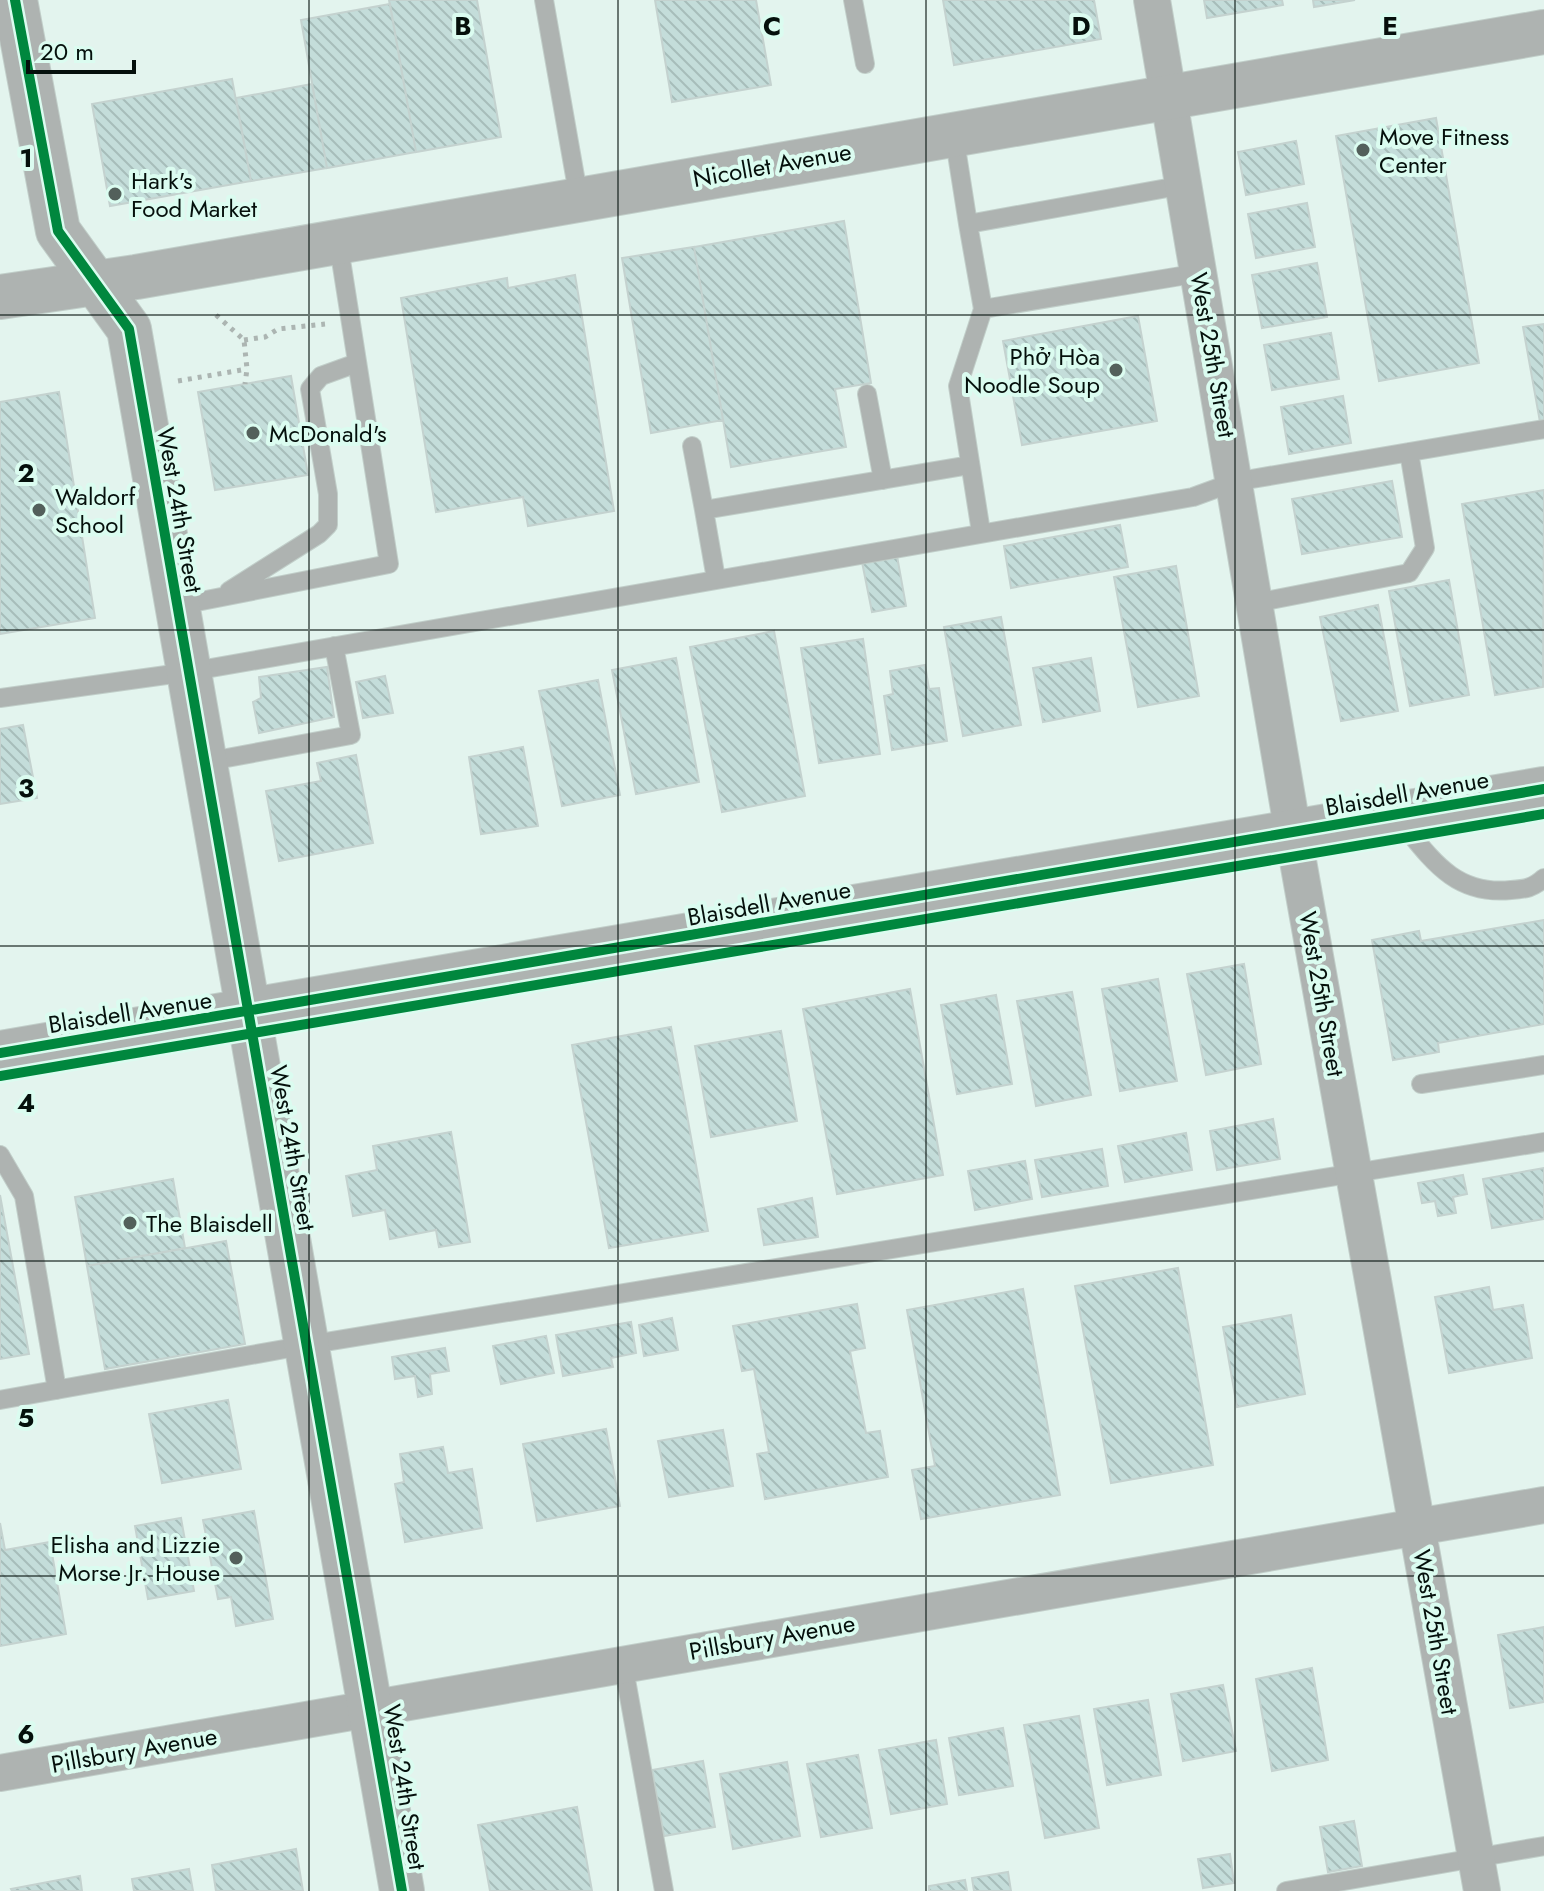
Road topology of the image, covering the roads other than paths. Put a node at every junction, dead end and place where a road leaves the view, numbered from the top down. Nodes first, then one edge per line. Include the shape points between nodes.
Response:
1 (544, 0) edge
2 (853, 0) edge
3 (1152, 0) edge
4 (15, 2) edge
5 (1544, 32) edge
6 (865, 64) dead end
7 (1169, 95) junction
8 (954, 133) junction
9 (1184, 185) junction
10 (579, 199) junction
11 (968, 224) junction
12 (338, 241) junction
13 (1199, 273) junction
14 (94, 282) junction
15 (0, 297) edge
16 (983, 309) junction
17 (357, 363) junction
18 (867, 394) dead end
19 (1544, 429) edge
20 (692, 446) dead end
21 (1409, 452) junction
22 (970, 465) junction
23 (883, 480) junction
24 (1234, 482) junction
25 (704, 510) junction
26 (981, 532) junction
27 (716, 579) junction
28 (196, 602) junction
29 (1255, 603) junction
30 (334, 646) junction
31 (188, 672) junction
32 (0, 698) edge
33 (205, 762) junction
34 (1544, 789) edge
35 (1395, 815) junction
36 (1293, 833) junction
37 (1544, 878) edge
38 (249, 1012) junction
39 (0, 1053) edge
40 (1544, 1065) edge
41 (1421, 1084) dead end
42 (1544, 1142) edge
43 (0, 1155) edge
44 (1354, 1174) junction
45 (307, 1345) junction
46 (57, 1390) junction
47 (0, 1400) edge
48 (1544, 1505) edge
49 (1417, 1526) junction
50 (623, 1663) junction
51 (372, 1709) junction
52 (0, 1773) edge
53 (1544, 1846) edge
54 (1479, 1874) edge
55 (402, 1891) edge
56 (664, 1891) edge
57 (1286, 1891) edge

1 - 10 lane
2 - 6 lane
3 - 7 street, West 25th Street
4 - 14 street, West 24th Street via 58,231
5 - 7 street, Nicollet Avenue
7 - 8 street, Nicollet Avenue
7 - 9 street, West 25th Street
8 - 10 street, Nicollet Avenue
8 - 11 lane
9 - 11 lane
9 - 13 street, West 25th Street
10 - 12 street, Nicollet Avenue
11 - 16 lane
12 - 14 street, Nicollet Avenue
12 - 17 lane
13 - 16 lane
13 - 24 street, West 25th Street
14 - 15 street, Nicollet Avenue
14 - 28 street, West 24th Street via 129,329
16 - 22 lane via 958,386
17 - 28 lane via 321,376 310,389 328,494 328,525
17 - 28 lane via 389,564
18 - 23 lane
19 - 21 lane
20 - 25 lane
21 - 24 lane
21 - 29 lane via 1425,548 1409,573
22 - 23 lane
22 - 26 lane
23 - 25 lane
24 - 26 lane via 1193,497
24 - 29 street, West 25th Street
25 - 27 lane
26 - 27 lane
27 - 30 lane
28 - 31 street, West 24th Street
29 - 36 street, West 25th Street
30 - 31 lane
30 - 33 lane via 351,735
31 - 32 lane
31 - 33 street, West 24th Street
33 - 38 street, West 24th Street
34 - 35 street, Blaisdell Avenue
35 - 36 street, Blaisdell Avenue
35 - 37 lane via 1443,872 1486,893 1533,888
36 - 38 street, Blaisdell Avenue
36 - 44 street, West 25th Street
38 - 39 street, Blaisdell Avenue
38 - 45 street, West 24th Street
40 - 41 lane
42 - 44 lane
43 - 46 lane via 24,1196
44 - 45 lane
44 - 49 street, West 25th Street
45 - 46 lane
45 - 51 street, West 24th Street
46 - 47 lane
48 - 49 street, Pillsbury Avenue
49 - 50 street, Pillsbury Avenue
49 - 54 street, West 25th Street
50 - 51 street, Pillsbury Avenue
50 - 56 lane
51 - 52 street, Pillsbury Avenue
51 - 55 street, West 24th Street
53 - 54 lane
54 - 57 lane

